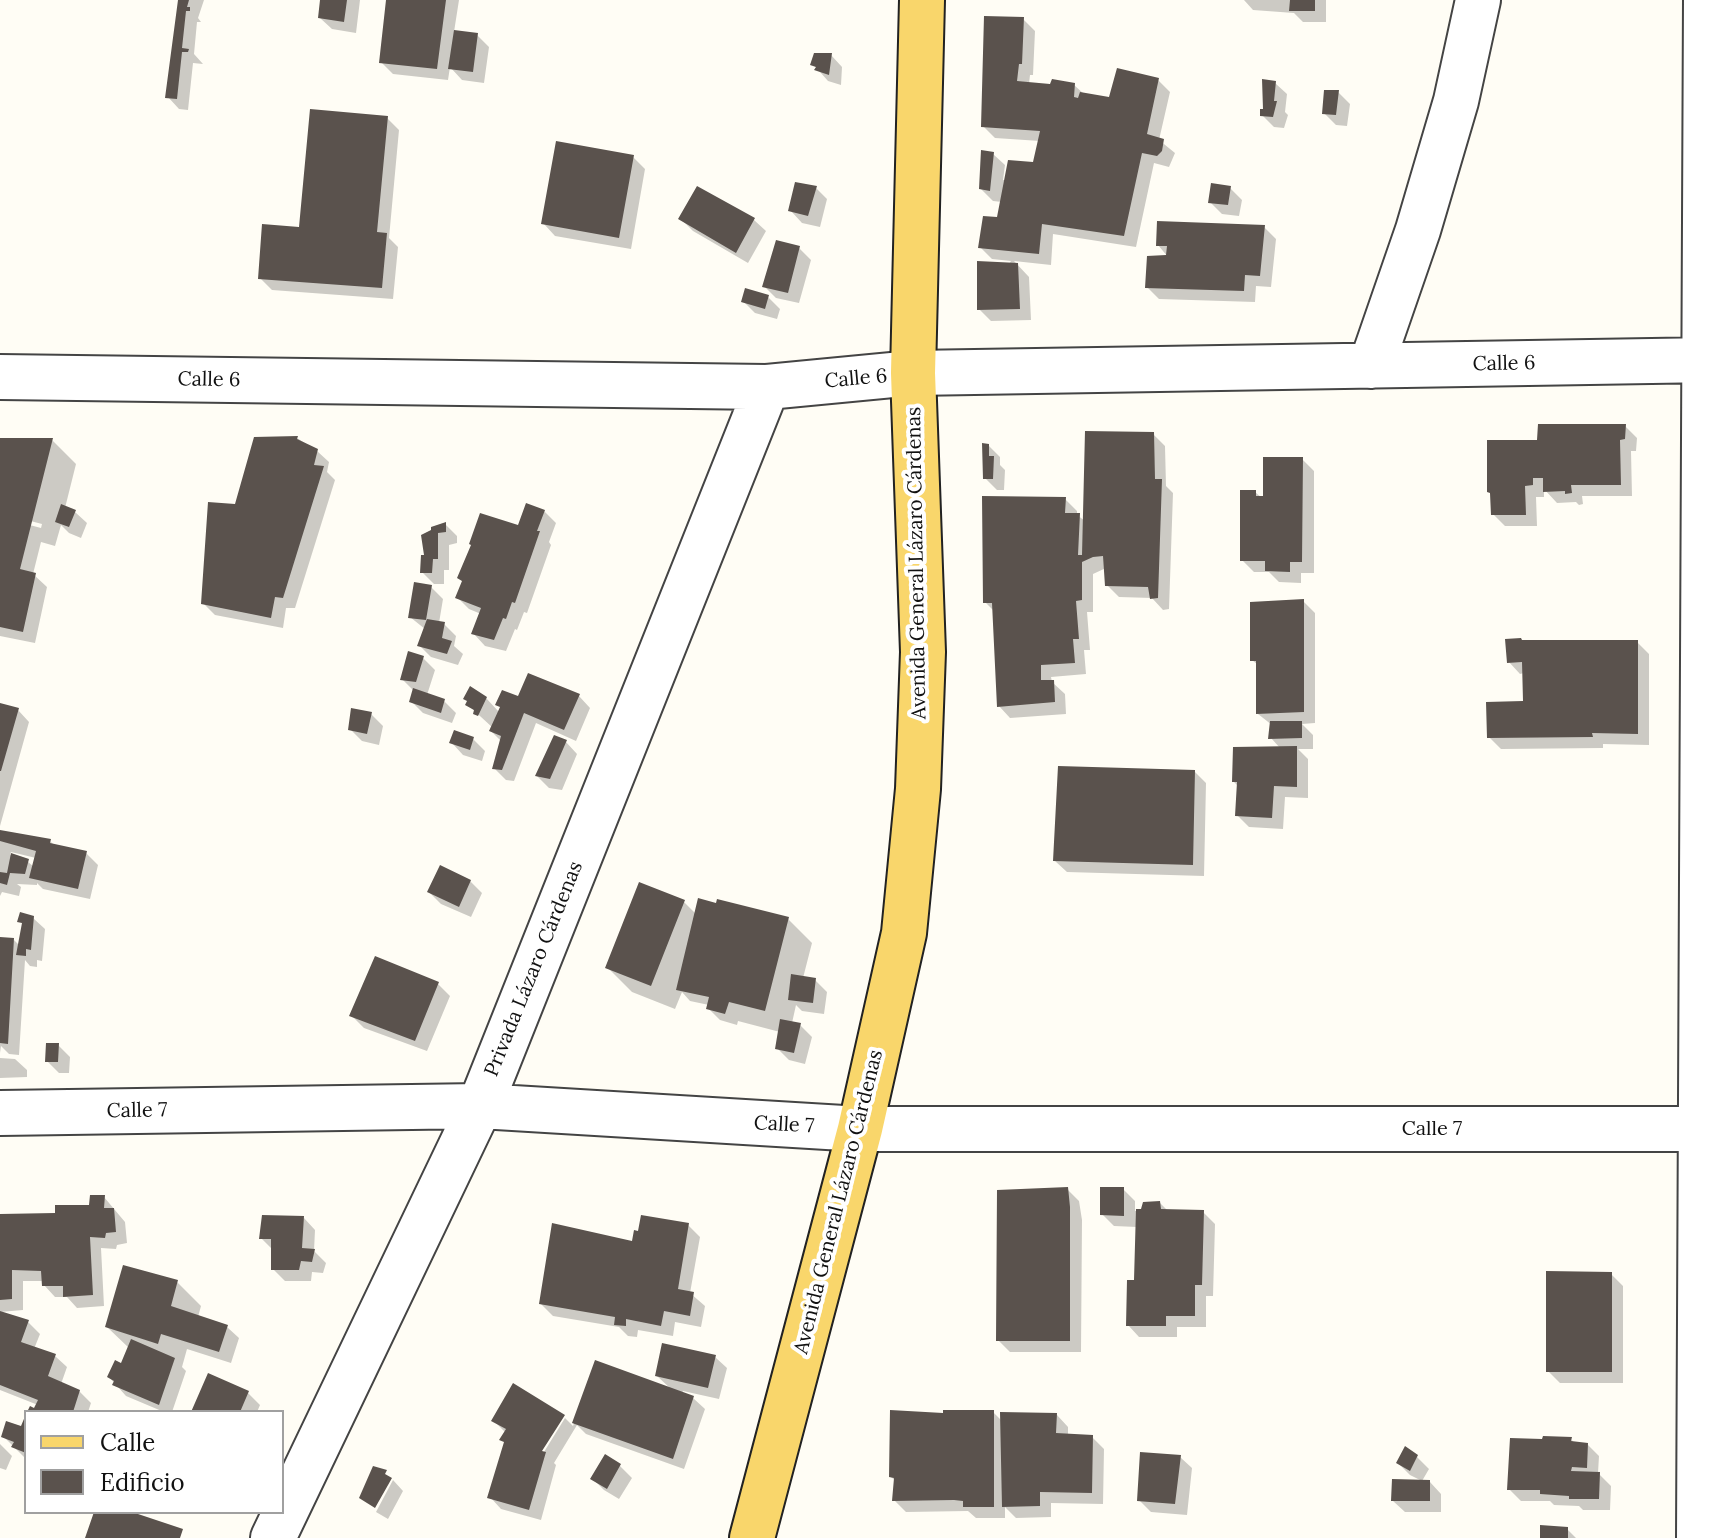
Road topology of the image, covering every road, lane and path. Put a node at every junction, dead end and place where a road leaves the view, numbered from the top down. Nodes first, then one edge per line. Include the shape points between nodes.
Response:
1 (922, 0) edge
2 (1478, 0) edge
3 (1706, 0) edge
4 (1709, 360) edge
5 (1371, 366) junction
6 (913, 373) junction
7 (0, 377) edge
8 (767, 387) junction
9 (480, 1106) junction
10 (0, 1113) edge
11 (860, 1129) junction
12 (1708, 1129) edge
13 (273, 1538) edge
14 (752, 1538) edge
15 (1699, 1538) edge

1 - 6 main road, Avenida General Lázaro Cárdenas
2 - 5 street via 1456,101
3 - 4 street
4 - 5 street, Calle 6
4 - 12 street
5 - 6 street, Calle 6
6 - 8 street, Calle 6
6 - 11 main road, Avenida General Lázaro Cárdenas via 923,652 918,789 904,933
7 - 8 street, Calle 6
8 - 9 street, Privada Lázaro Cárdenas
9 - 10 street, Calle 7
9 - 11 street, Calle 7
9 - 13 street, Privada Lázaro Cárdenas
11 - 12 street, Calle 7
11 - 14 main road, Avenida General Lázaro Cárdenas
12 - 15 street

